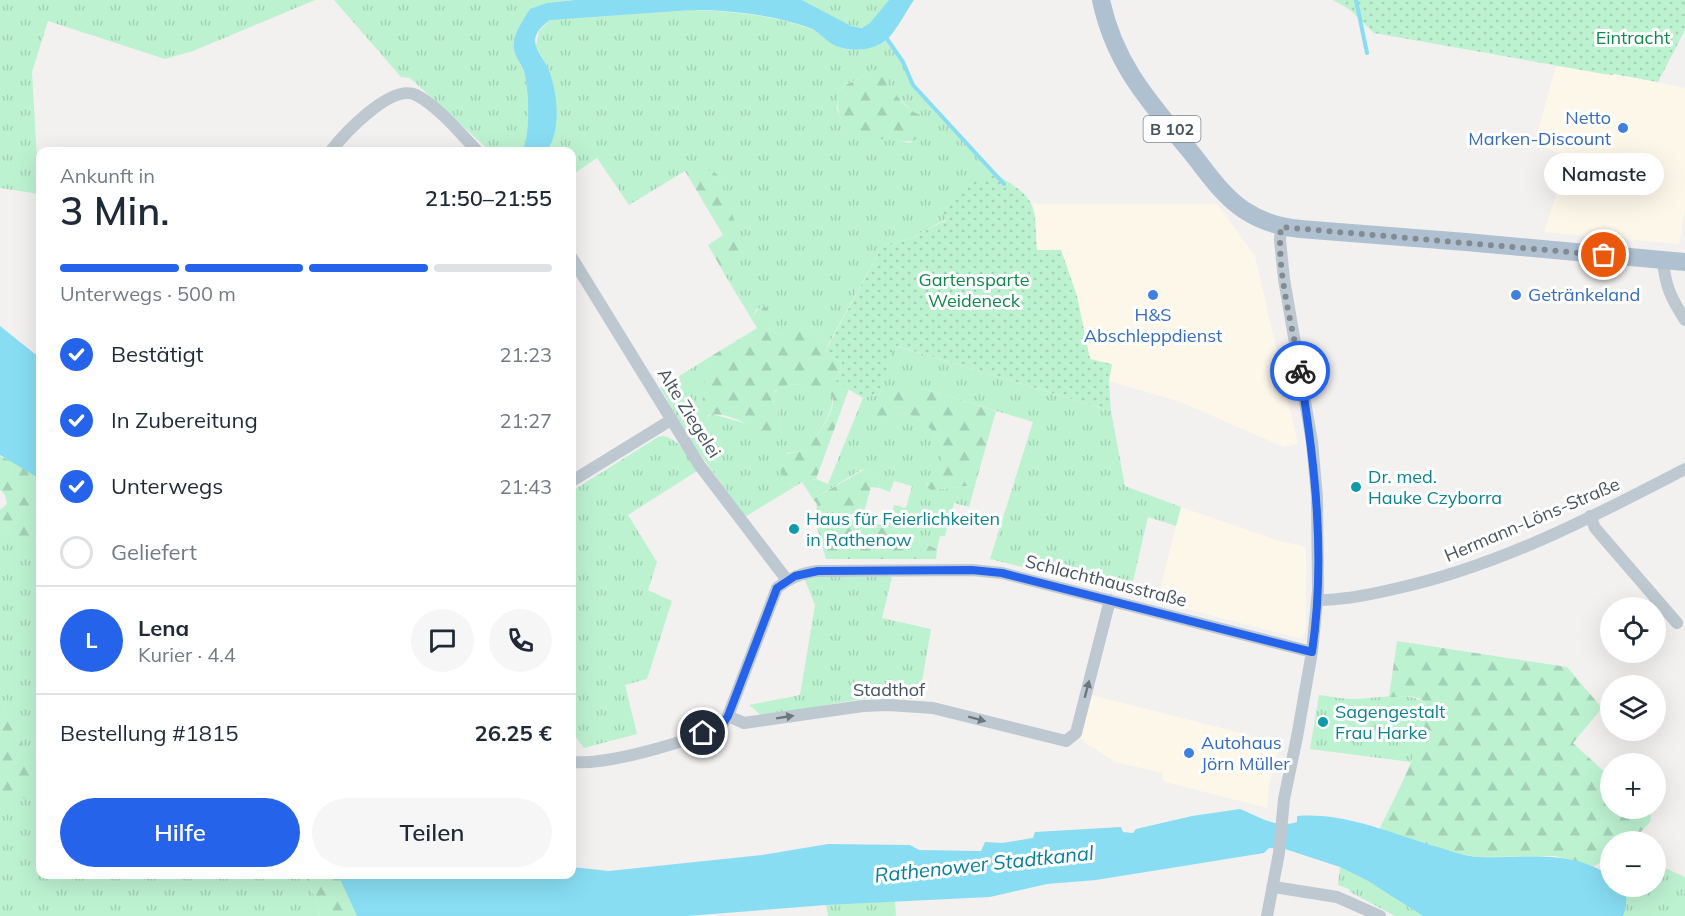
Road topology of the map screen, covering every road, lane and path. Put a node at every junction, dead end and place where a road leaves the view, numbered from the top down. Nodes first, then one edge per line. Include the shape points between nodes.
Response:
1 (1101, 0) edge
2 (334, 147) edge
3 (473, 147) edge
4 (1281, 227) junction
5 (1663, 260) junction
6 (1685, 262) edge
7 (576, 265) edge
8 (1685, 320) edge
9 (671, 420) junction
10 (1685, 469) edge
11 (576, 479) edge
12 (1590, 516) junction
13 (787, 580) junction
14 (1110, 600) junction
15 (1318, 600) junction
16 (1677, 623) dead end
17 (1312, 652) junction
18 (728, 716) junction
19 (576, 762) edge
20 (1274, 887) junction
21 (1267, 916) edge
22 (1380, 916) edge

1 - 4 main road, B 102 via 1110,33 1137,86 1226,194 1263,221
2 - 3 street via 346,132 388,99 408,93 434,109
4 - 5 main road, B 102
4 - 15 street via 1284,279 1312,442
5 - 6 main road, B 102
5 - 8 street via 1670,296
7 - 9 street, Alte Ziegelei
9 - 11 street
9 - 13 street, Alte Ziegelei via 700,466
10 - 12 street, Hermann-Löns-Straße
12 - 15 street, Hermann-Löns-Straße via 1446,576 1381,592
12 - 16 street via 1595,528
13 - 14 street, Schlachthausstraße via 818,571 972,570 1002,573
13 - 18 street via 772,598
14 - 17 street, Schlachthausstraße
18 -> 14 street, Stadthof via 744,723 863,706 933,708 1066,741 1076,734
15 - 17 street
17 - 20 street via 1280,824
18 - 19 street via 722,725 660,747
20 - 21 street
20 - 22 street via 1337,897

